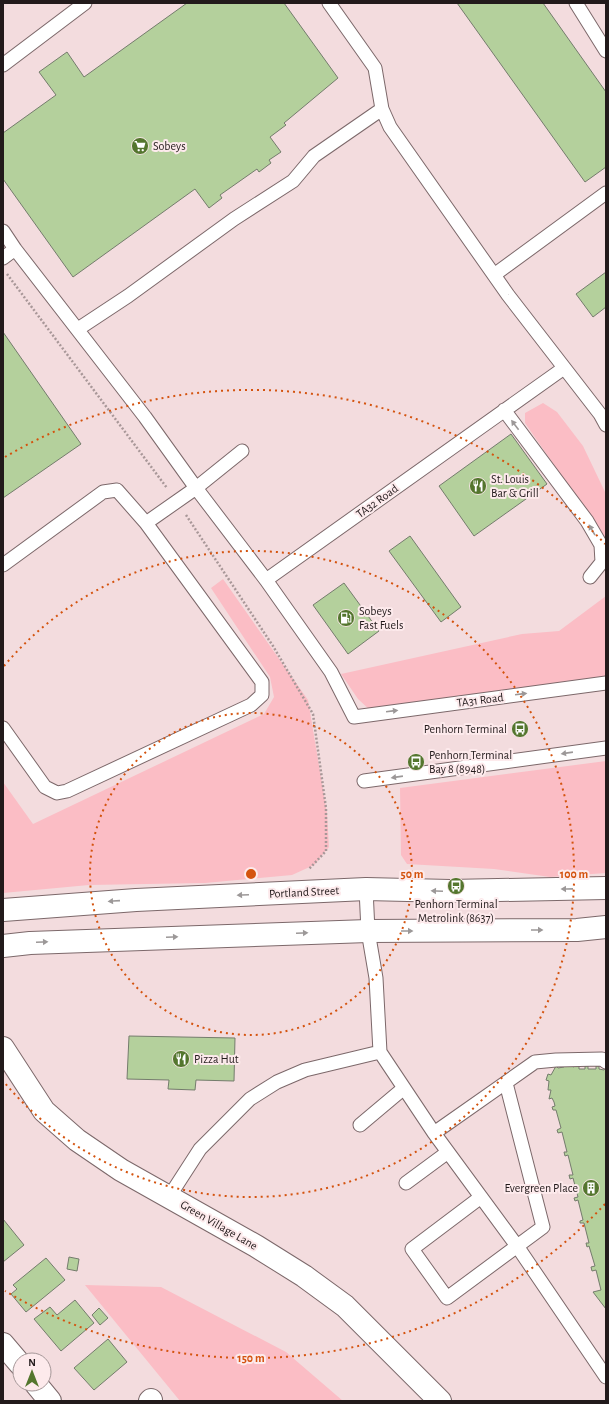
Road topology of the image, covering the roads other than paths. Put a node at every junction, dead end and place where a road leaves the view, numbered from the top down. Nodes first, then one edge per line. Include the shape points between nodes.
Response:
1 (85, 3) edge
2 (329, 3) edge
3 (576, 3) edge
4 (606, 51) edge
5 (3, 65) edge
6 (382, 109) junction
7 (606, 193) edge
8 (3, 231) edge
9 (15, 250) junction
10 (3, 258) edge
11 (494, 275) junction
12 (78, 329) junction
13 (564, 368) junction
14 (504, 410) junction
15 (606, 425) edge
16 (242, 451) dead end
17 (196, 488) junction
18 (146, 523) junction
19 (3, 565) edge
20 (590, 577) dead end
21 (266, 580) junction
22 (606, 683) edge
23 (3, 728) edge
24 (606, 748) edge
25 (364, 781) dead end
26 (606, 888) edge
27 (366, 889) junction
28 (3, 910) edge
29 (606, 927) edge
30 (368, 931) junction
31 (3, 946) edge
32 (3, 1048) edge
33 (380, 1052) junction
34 (606, 1062) edge
35 (506, 1083) junction
36 (404, 1088) junction
37 (360, 1125) dead end
38 (434, 1133) junction
39 (448, 1152) junction
40 (406, 1183) dead end
41 (481, 1196) junction
42 (169, 1197) junction
43 (517, 1246) junction
44 (3, 1344) edge
45 (12, 1355) edge
46 (606, 1377) edge
47 (43, 1392) edge
48 (50, 1401) edge
49 (440, 1401) edge

1 - 5 lane
2 - 6 lane via 374,68
3 - 4 lane
6 - 11 lane via 390,127
6 - 12 lane via 314,156 293,181 234,219
7 - 11 lane
8 - 9 lane
9 - 10 lane
9 - 12 lane
11 - 13 lane
12 - 17 lane
13 - 14 lane, TA32 Road
13 - 15 lane via 596,408
20 -> 14 lane via 602,562 601,545 587,521
14 - 21 lane, TA32 Road
16 - 17 lane
17 - 18 lane
17 - 21 lane
18 - 19 lane via 118,490 103,492
18 - 23 lane via 262,682 262,695 251,705 67,792 57,793 45,787
21 -> 22 lane, TA31 Road via 331,672 354,717
24 -> 25 lane
26 -> 27 main road, Portland Street via 450,892
27 -> 28 main road, Portland Street via 136,900
27 - 30 lane
30 -> 29 main road via 577,930
31 -> 30 main road
30 - 33 lane via 376,978
32 - 42 main road, Green Village Lane via 44,1111 98,1156
33 - 36 lane
33 - 42 lane via 305,1070 277,1082 250,1099 200,1149
34 - 35 lane via 602,1059 535,1062
35 - 38 lane
35 - 43 lane via 543,1227
36 - 37 lane
36 - 38 lane
38 - 39 lane
39 - 40 lane
39 - 41 lane
41 - 43 lane
41 - 43 lane via 412,1249 447,1298
42 - 49 main road, Green Village Lane via 298,1272 345,1306
43 - 46 lane
44 - 45 main road
47 - 48 main road

